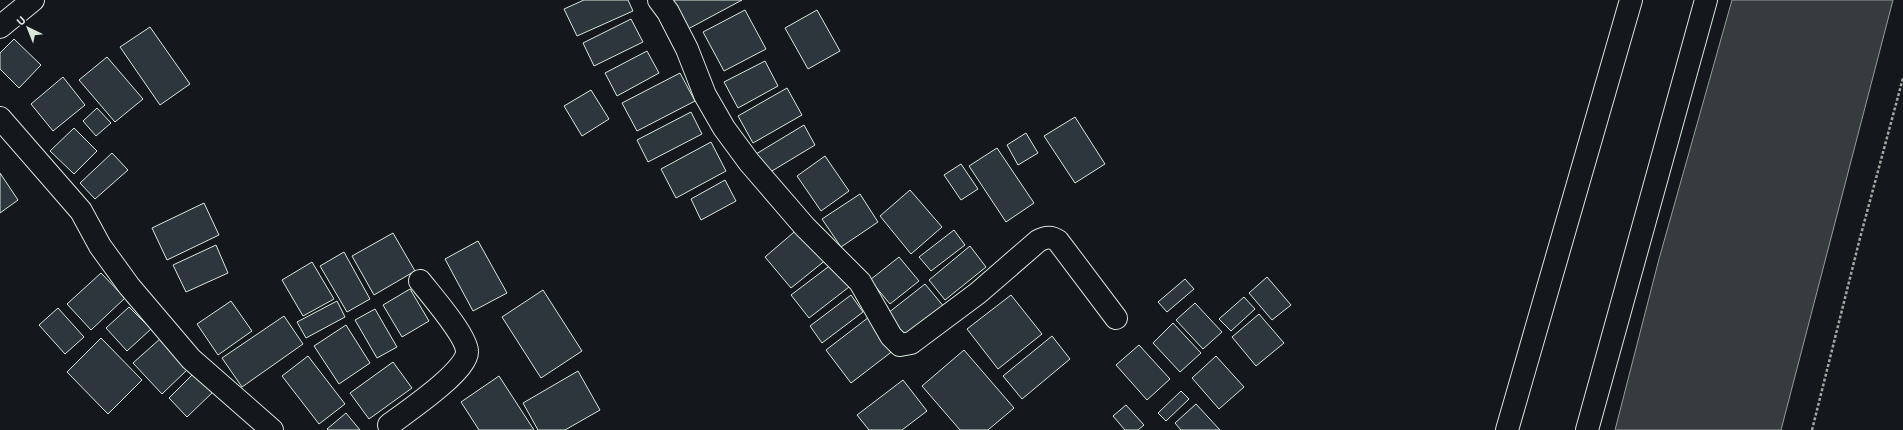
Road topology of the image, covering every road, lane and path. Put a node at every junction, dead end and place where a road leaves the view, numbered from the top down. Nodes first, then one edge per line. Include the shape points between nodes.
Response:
1 (33, 0) edge
2 (659, 0) edge
3 (1631, 0) edge
4 (1706, 0) edge
5 (0, 27) edge
6 (1903, 78) edge
7 (0, 118) edge
8 (420, 281) dead end
9 (1116, 318) dead end
10 (388, 428) edge
11 (272, 430) edge
12 (1508, 430) edge
13 (1587, 430) edge
14 (1812, 430) edge

1 - 5 street
2 - 9 street via 687,49 704,95 724,128 749,162 805,227 860,282 891,336 900,345 906,345 917,338 978,293 1045,237 1058,241
3 - 12 street
4 - 13 street
6 - 14 path
7 - 11 street via 81,211 100,246 129,286 191,359
8 - 10 street via 456,329 467,352 465,361 454,373

